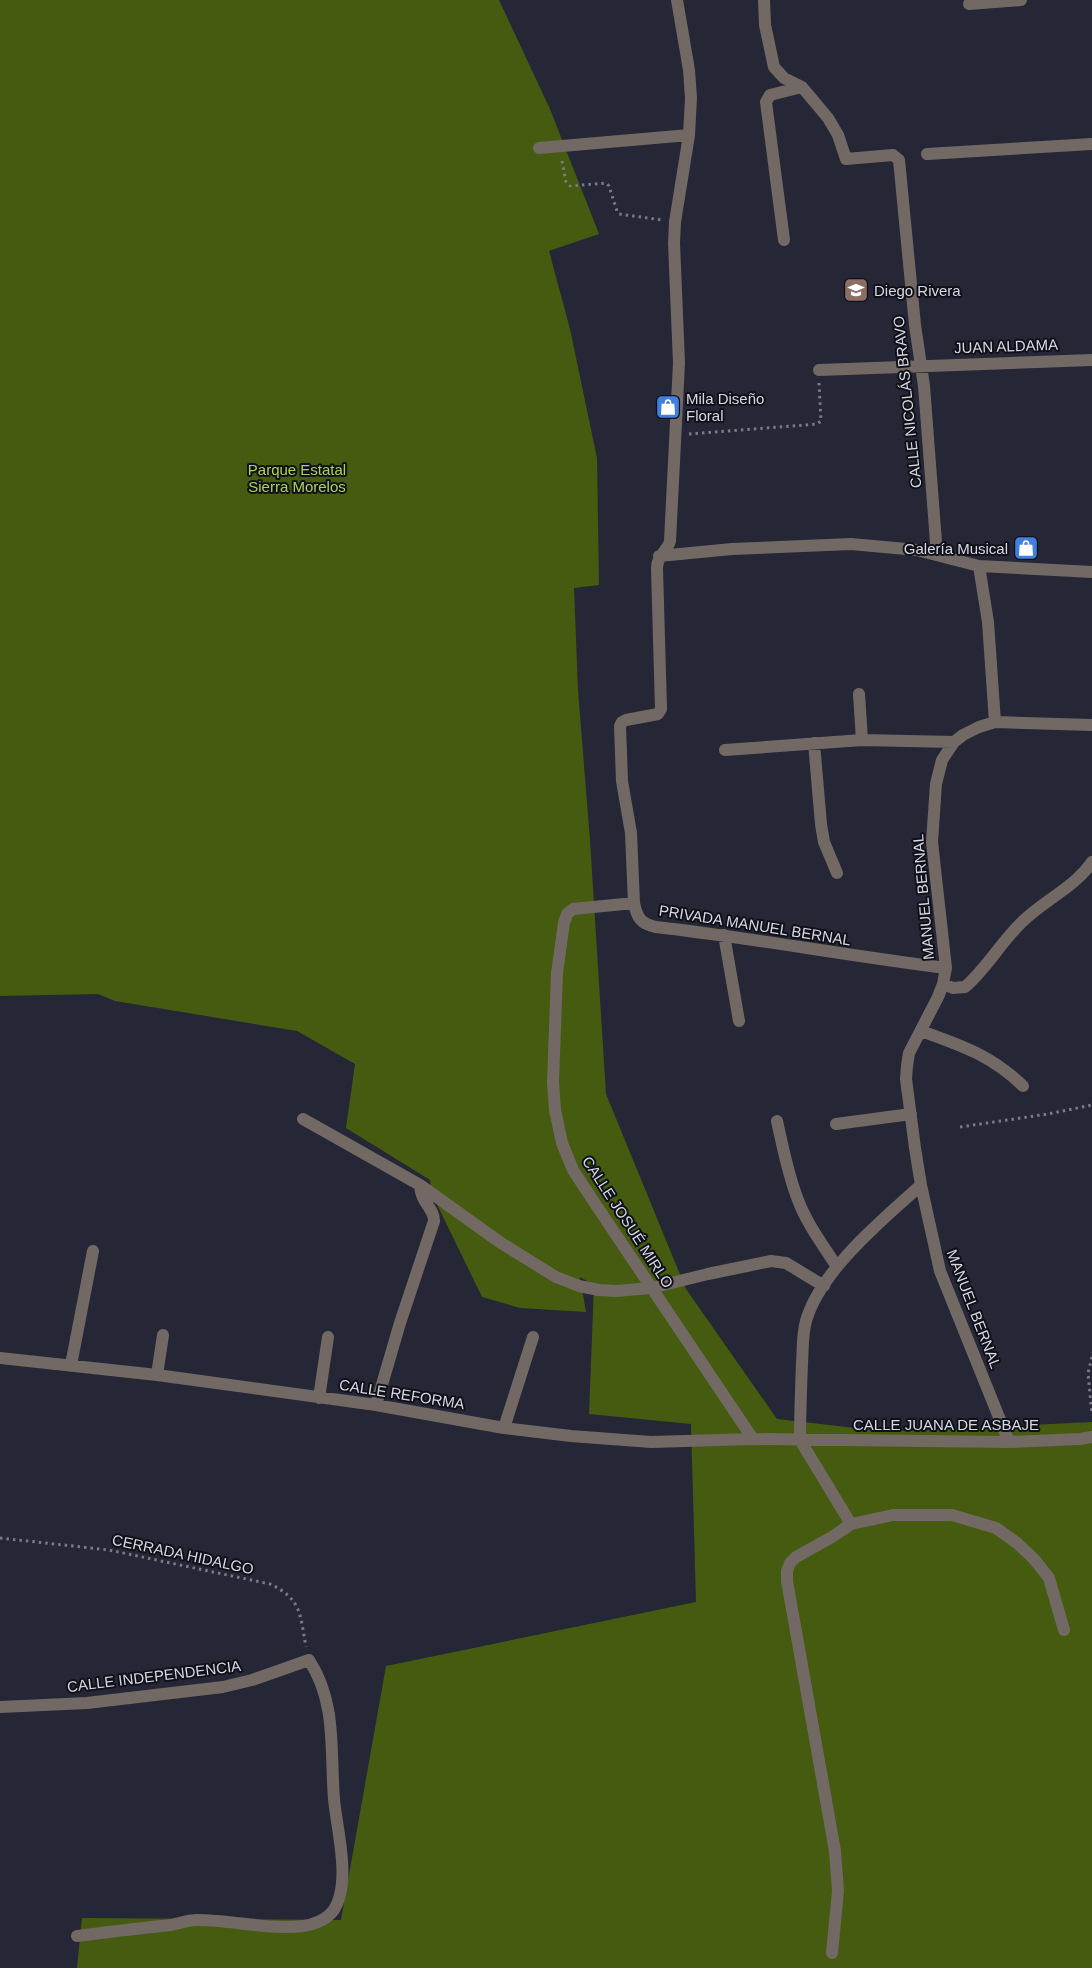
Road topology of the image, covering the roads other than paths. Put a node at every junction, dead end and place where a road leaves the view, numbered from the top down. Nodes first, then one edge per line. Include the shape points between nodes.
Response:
1 (677, 0) edge
2 (764, 0) edge
3 (1021, 0) edge
4 (968, 4) dead end
5 (802, 87) junction
6 (689, 134) junction
7 (1092, 144) edge
8 (539, 148) dead end
9 (927, 154) dead end
10 (784, 240) dead end
11 (1092, 360) edge
12 (921, 365) junction
13 (819, 370) road end
14 (937, 555) junction
15 (660, 556) junction
16 (979, 566) junction
17 (1092, 572) edge
18 (859, 694) dead end
19 (995, 722) junction
20 (1092, 725) edge
21 (862, 740) junction
22 (954, 742) junction
23 (814, 743) junction
24 (725, 750) dead end
25 (1092, 862) edge
26 (837, 874) dead end
27 (634, 903) junction
28 (724, 935) junction
29 (946, 968) junction
30 (943, 984) junction
31 (739, 1021) dead end
32 (921, 1031) junction
33 (1023, 1086) dead end
34 (911, 1114) junction
35 (303, 1118) dead end
36 (777, 1121) dead end
37 (836, 1124) dead end
38 (420, 1185) junction
39 (921, 1185) junction
40 (93, 1251) dead end
41 (837, 1267) junction
42 (824, 1286) junction
43 (651, 1288) junction
44 (164, 1335) dead end
45 (328, 1337) dead end
46 (533, 1337) dead end
47 (0, 1358) edge
48 (72, 1365) junction
49 (157, 1375) junction
50 (320, 1398) junction
51 (376, 1405) junction
52 (504, 1428) junction
53 (1092, 1437) edge
54 (753, 1439) junction
55 (800, 1440) junction
56 (1009, 1442) junction
57 (851, 1524) junction
58 (1064, 1630) dead end
59 (0, 1707) edge
60 (77, 1936) dead end
61 (832, 1953) dead end

1 - 6 street via 689,70
2 - 5 street, CALLE NICOLÁS BRAVO via 765,25 774,67 784,78
3 - 4 street
5 - 10 street via 770,95 766,102
5 - 12 street, CALLE NICOLÁS BRAVO via 834,127 846,159 893,156 899,160
6 - 8 street
6 - 15 street via 675,222 678,363 670,541
7 - 9 street
11 - 12 street, JUAN ALDAMA
12 - 13 street, JUAN ALDAMA
12 - 14 street, CALLE NICOLÁS BRAVO
14 - 15 street via 851,544
14 - 16 street
15 - 27 street via 656,568 661,710 658,714 626,720 620,726 622,781 631,833
16 - 17 street
16 - 19 street via 988,622
18 - 21 street
19 - 20 street
19 - 22 street, MANUEL BERNAL via 979,727
21 - 22 street
21 - 23 street
22 - 29 street, MANUEL BERNAL via 942,760 936,784 932,842
23 - 24 street
23 - 26 street via 824,842
25 - 30 street via 1073,884 1022,922 965,986 959,988
27 - 28 street, PRIVADA MANUEL BERNAL via 639,919 646,925
27 - 43 street, CALLE JOSUÉ MIRLO via 572,909 568,914 557,973 553,1082 562,1143 574,1170
28 - 29 street, PRIVADA MANUEL BERNAL
28 - 31 street
29 - 30 street, MANUEL BERNAL
30 - 32 street, MANUEL BERNAL
32 - 33 street via 994,1061
32 - 34 street, MANUEL BERNAL via 909,1053 907,1066
34 - 37 street
34 - 39 street, MANUEL BERNAL
35 - 38 street
36 - 41 street via 798,1201
38 - 43 street via 500,1243 556,1276 599,1290
38 - 51 street via 422,1198 433,1211 434,1221
39 - 41 street via 873,1227
39 - 56 street, MANUEL BERNAL via 940,1271
40 - 48 street
41 - 42 street
42 - 43 street via 786,1263 771,1261
42 - 55 street via 804,1328
43 - 54 street, CALLE JOSUÉ MIRLO
44 - 49 street
45 - 50 street
46 - 52 street
47 - 48 street, CALLE REFORMA
48 - 49 street, CALLE REFORMA
49 - 50 street, CALLE REFORMA
50 - 51 street, CALLE REFORMA
51 - 52 street, CALLE REFORMA
52 - 54 street, CALLE REFORMA via 650,1442
53 - 56 street, CALLE JUANA DE ASBAJE
54 - 55 street, CALLE REFORMA
55 - 56 street, CALLE JUANA DE ASBAJE
55 - 57 street
57 - 58 street via 893,1514 952,1515 996,1528 1034,1559 1049,1578
57 - 61 street via 796,1557 787,1571 836,1851 838,1891
59 - 60 street, CALLE INDEPENDENCIA via 87,1702 223,1687 309,1660 324,1691 333,1748 334,1798 342,1865 342,1884 332,1912 306,1926 194,1920

